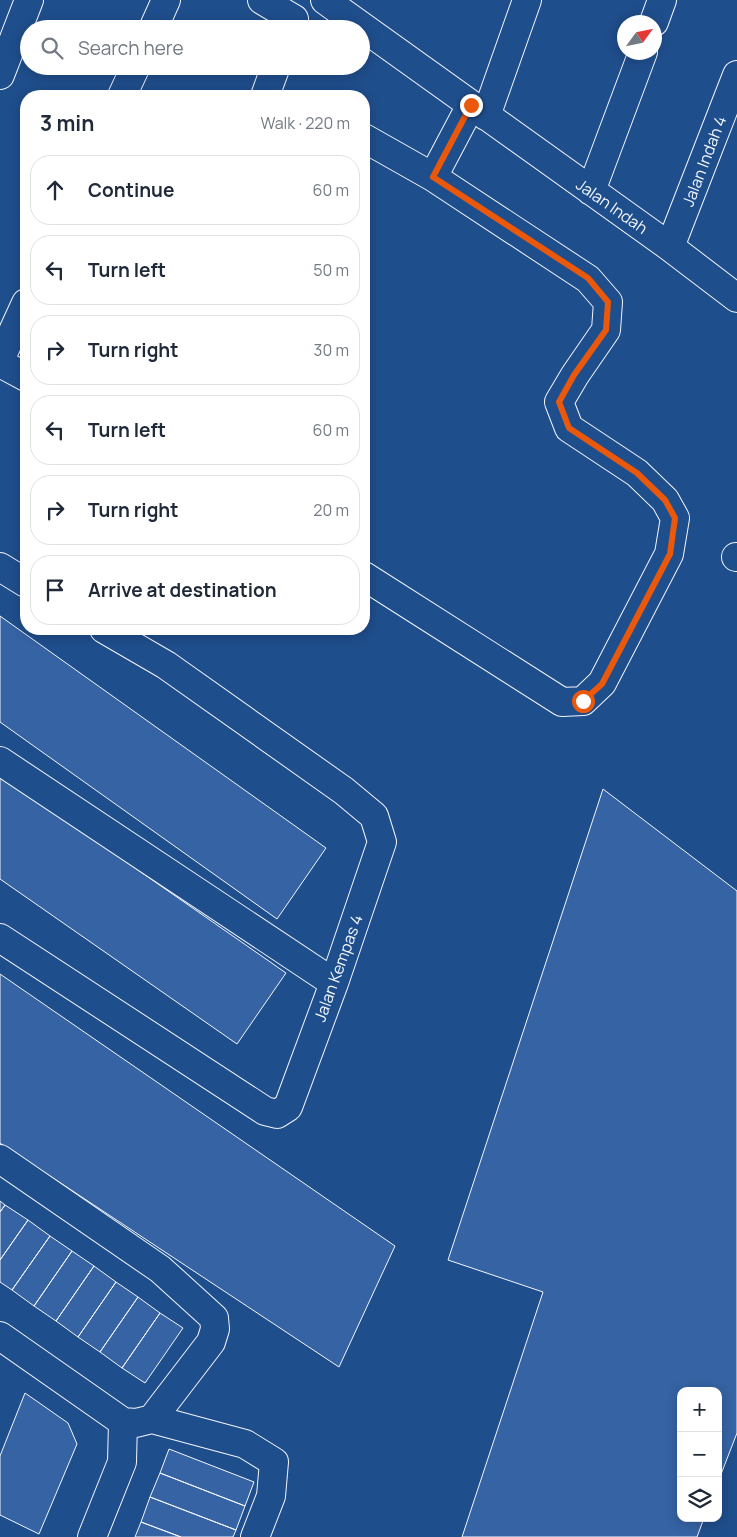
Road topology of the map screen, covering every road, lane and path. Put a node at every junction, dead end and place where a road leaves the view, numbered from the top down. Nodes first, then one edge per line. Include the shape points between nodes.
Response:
1 (29, 0) edge
2 (166, 0) edge
3 (262, 0) edge
4 (527, 0) edge
5 (662, 0) edge
6 (332, 2) edge
7 (657, 15) edge
8 (21, 20) edge
9 (157, 20) edge
10 (294, 20) edge
11 (356, 20) edge
12 (20, 23) edge
13 (370, 30) edge
14 (640, 60) edge
15 (0, 75) edge
16 (132, 75) edge
17 (273, 75) edge
18 (737, 76) edge
19 (125, 90) edge
20 (267, 90) edge
21 (478, 110) junction
22 (370, 141) edge
23 (433, 177) junction
24 (591, 191) junction
25 (670, 247) junction
26 (737, 298) edge
27 (20, 317) edge
28 (0, 362) edge
29 (20, 374) edge
30 (0, 567) edge
31 (20, 579) edge
32 (370, 580) edge
33 (114, 635) edge
34 (0, 761) edge
35 (0, 938) edge
36 (334, 982) junction
37 (0, 1159) edge
38 (0, 1336) edge
39 (152, 1419) junction
40 (123, 1422) junction
41 (92, 1537) edge
42 (255, 1537) edge

1 - 8 street
2 - 9 street
3 - 10 street
4 - 21 street
5 - 7 street
6 - 11 street, Jalan Indah
12 - 15 street
13 - 21 street, Jalan Indah
14 - 24 street
16 - 19 street
17 - 20 street
18 - 25 street, Jalan Indah 4
21 - 23 street
21 - 24 street, Jalan Indah
22 - 23 street
23 - 32 street via 588,278 608,302 606,330 559,402 569,428 637,473 665,500 675,518 670,554 602,684 583,701 562,702
24 - 25 street, Jalan Indah
25 - 26 street, Jalan Indah
27 - 28 street
28 - 29 street
30 - 31 street
33 - 36 street, Jalan Kempas 4 via 166,665 344,791 374,816 382,842
34 - 36 street
35 - 36 street, Jalan Kempas 4 via 265,1111 277,1114 288,1107
37 - 39 street via 160,1269 214,1318 212,1342
38 - 40 street
39 - 40 street
39 - 42 street via 245,1444 274,1462 270,1496
40 - 41 street via 122,1462

